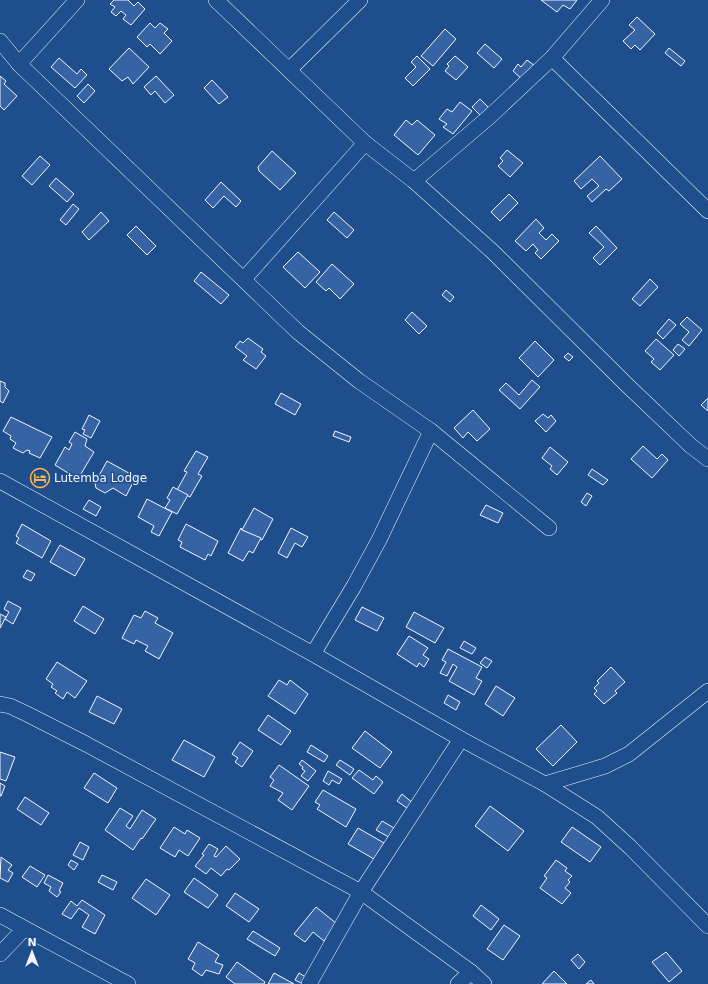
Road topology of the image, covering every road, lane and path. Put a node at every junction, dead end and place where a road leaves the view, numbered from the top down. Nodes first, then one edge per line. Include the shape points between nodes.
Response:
1 (77, 0) edge
2 (216, 0) edge
3 (360, 0) edge
4 (602, 0) edge
5 (0, 41) edge
6 (552, 58) junction
7 (19, 64) junction
8 (289, 70) junction
9 (365, 143) junction
10 (414, 181) junction
11 (708, 211) edge
12 (244, 279) junction
13 (430, 431) junction
14 (708, 459) edge
15 (0, 482) edge
16 (549, 528) dead end
17 (313, 654) junction
18 (708, 691) edge
19 (0, 704) edge
20 (461, 739) junction
21 (545, 784) junction
22 (361, 892) junction
23 (0, 915) edge
24 (708, 926) edge
25 (24, 929) junction
26 (0, 954) edge
27 (471, 972) junction
28 (128, 984) edge
29 (309, 984) edge
30 (458, 984) edge
31 (484, 984) edge

1 - 7 street
2 - 8 street
3 - 8 street
4 - 6 street
5 - 7 street
6 - 10 street via 488,118
6 - 11 street
7 - 12 street
8 - 9 street
9 - 10 street
9 - 12 street
10 - 14 street via 493,252 632,390
12 - 13 street via 298,332 359,381
13 - 16 street
13 - 17 street via 379,540
15 - 17 street
17 - 20 street
18 - 21 street via 629,754 605,766
19 - 22 street via 10,706 86,744
20 - 21 street
20 - 22 street
21 - 24 street via 597,817
22 - 27 street
22 - 29 street
23 - 25 street
25 - 26 street
25 - 28 street
27 - 30 street
27 - 31 street

